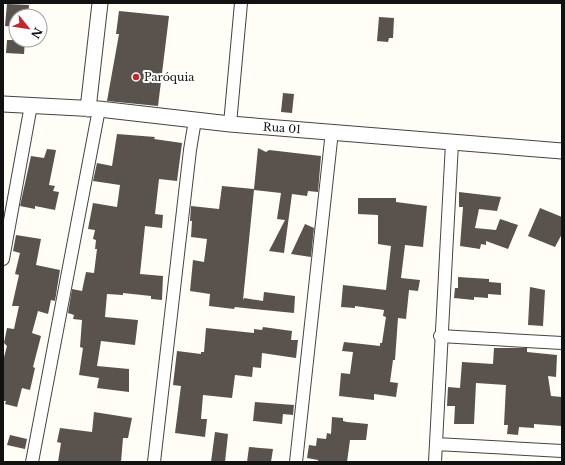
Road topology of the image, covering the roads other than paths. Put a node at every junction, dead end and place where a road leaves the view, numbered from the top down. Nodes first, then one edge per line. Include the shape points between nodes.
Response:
1 (100, 3) edge
2 (241, 3) edge
3 (3, 104) edge
4 (31, 105) junction
5 (94, 109) junction
6 (195, 120) junction
7 (230, 124) junction
8 (332, 131) junction
9 (452, 143) junction
10 (562, 151) edge
11 (3, 259) edge
12 (440, 336) junction
13 (562, 343) edge
14 (436, 444) junction
15 (562, 451) edge
16 (32, 462) edge
17 (154, 462) edge
18 (296, 462) edge
19 (435, 462) edge

1 - 5 street
2 - 7 street
3 - 4 street, Rua 01
4 - 5 street, Rua 01
4 - 11 street
5 - 6 street, Rua 01
5 - 16 street
6 - 7 street, Rua 01
6 - 17 street
7 - 8 street, Rua 01
8 - 9 street, Rua 01
8 - 18 street
9 - 10 street, Rua 01
9 - 12 street
12 - 13 street
12 - 14 street
14 - 15 street
14 - 19 street

